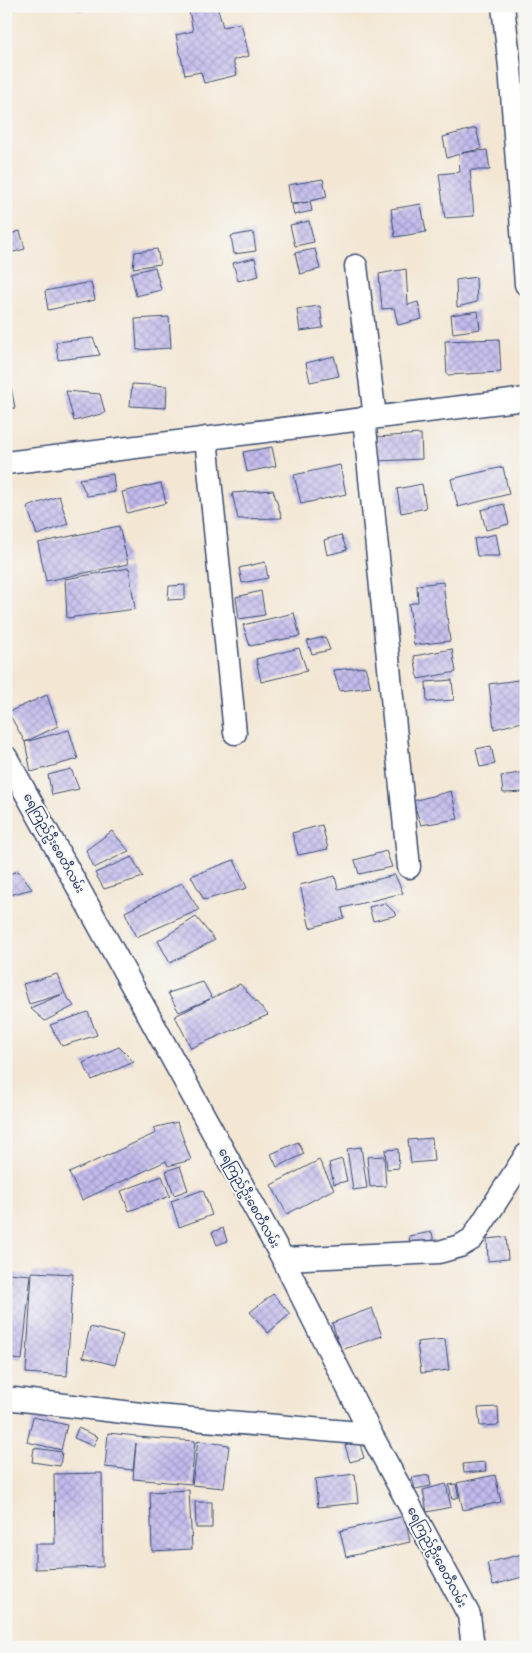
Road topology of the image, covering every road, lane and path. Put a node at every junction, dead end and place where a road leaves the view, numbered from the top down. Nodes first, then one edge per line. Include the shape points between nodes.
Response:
1 (503, 6) edge
2 (518, 66) edge
3 (356, 266) dead end
4 (526, 284) edge
5 (526, 399) edge
6 (370, 418) junction
7 (206, 438) junction
8 (6, 463) edge
9 (235, 734) dead end
10 (6, 757) edge
11 (409, 867) dead end
12 (526, 1155) edge
13 (283, 1259) junction
14 (6, 1398) edge
15 (371, 1434) junction
16 (473, 1647) edge

1 - 2 street
2 - 4 street
3 - 6 street
5 - 6 street
6 - 7 street
6 - 11 street
7 - 8 street
7 - 9 street
10 - 13 street, ရေကြည်ဦးစေတီလမ်း
12 - 13 street via 472,1239 460,1246 439,1252
13 - 15 street, ရေကြည်ဦးစေတီလမ်း
14 - 15 street via 157,1416
15 - 16 street, ရေကြည်ဦးစေတီလမ်း via 469,1615

